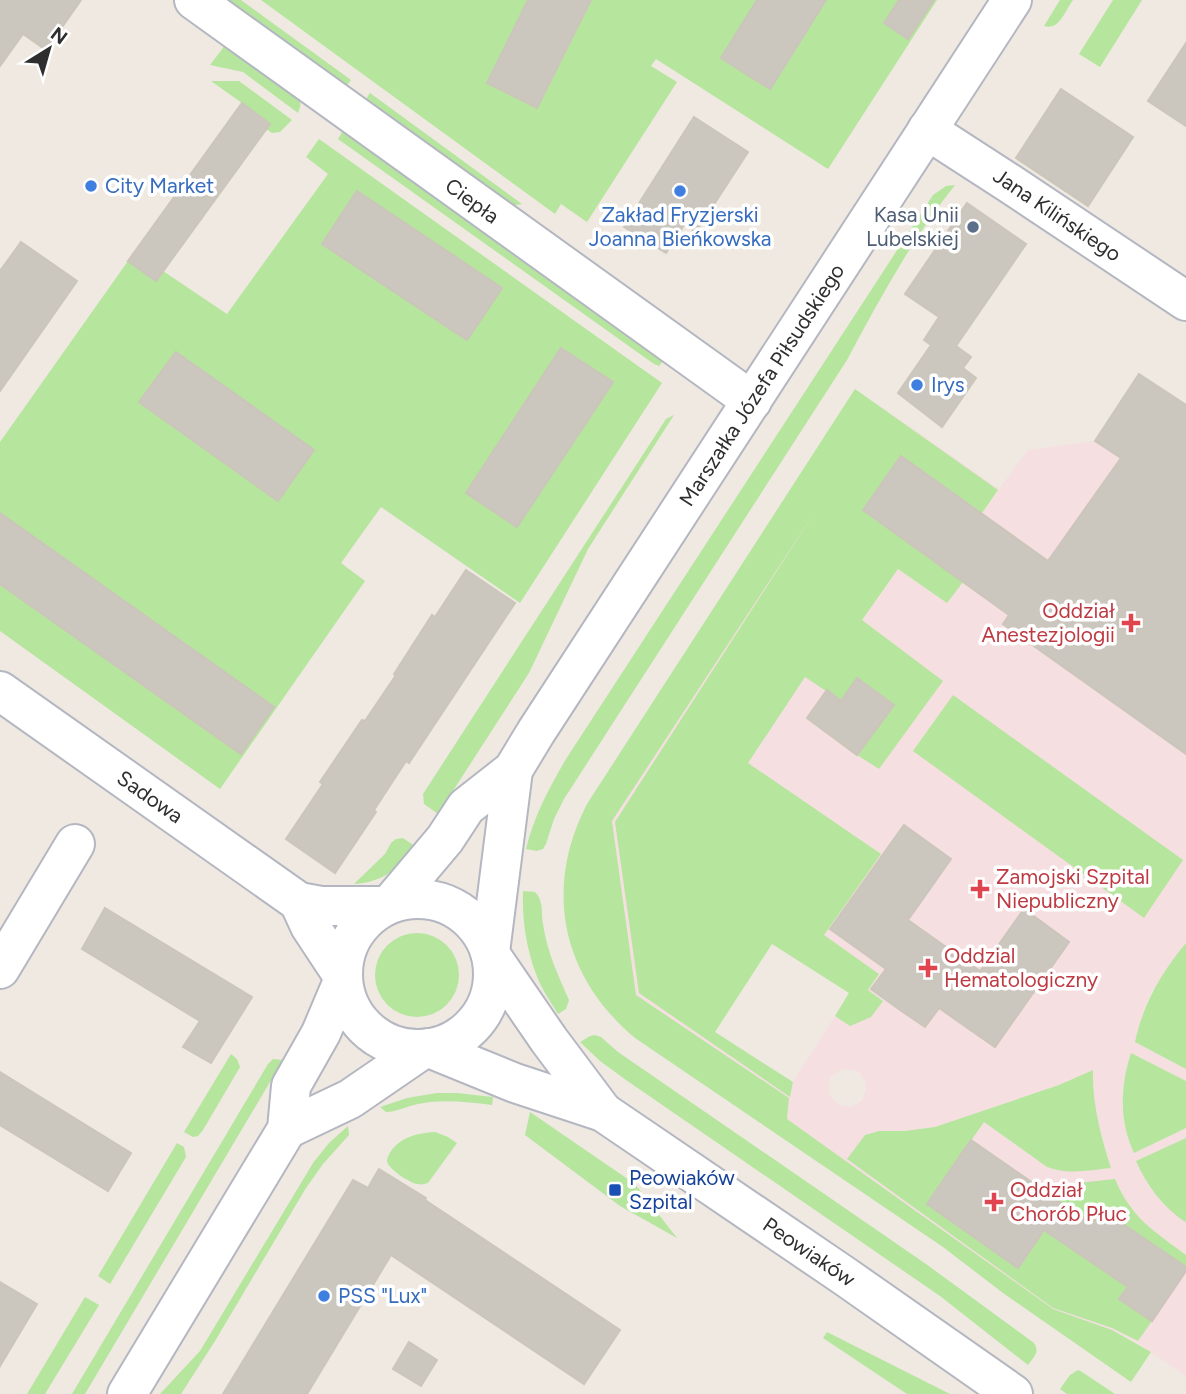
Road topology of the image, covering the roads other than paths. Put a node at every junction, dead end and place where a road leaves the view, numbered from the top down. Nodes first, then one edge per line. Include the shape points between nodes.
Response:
1 (194, 0) edge
2 (1013, 0) edge
3 (927, 130) junction
4 (1186, 301) edge
5 (752, 401) junction
6 (0, 691) edge
7 (513, 770) junction
8 (75, 844) dead end
9 (299, 902) junction
10 (388, 905) junction
11 (491, 955) junction
12 (0, 969) edge
13 (343, 979) junction
14 (426, 1048) junction
15 (603, 1112) junction
16 (287, 1129) junction
17 (127, 1394) edge
18 (1013, 1394) edge

1 - 5 street, Ciepła
2 - 3 street, Marszałka Józefa Piłsudskiego
3 - 4 street, Jana Kilińskiego
3 - 5 street, Marszałka Józefa Piłsudskiego
5 - 7 street, Marszałka Józefa Piłsudskiego
6 - 9 street, Sadowa
7 - 10 street, Marszałka Józefa Piłsudskiego via 466,807
7 - 11 street, Marszałka Józefa Piłsudskiego
8 - 12 street
9 - 10 street, Sadowa
9 - 13 street, Sadowa
10 - 11 street via 408,899 443,902 473,922
10 - 13 street via 358,928 344,959
11 - 14 street via 494,975 485,1009 454,1040
11 - 15 street, Peowiaków
13 - 14 street via 354,1012 376,1036 406,1048
13 - 16 street via 291,1086
14 - 15 street, Peowiaków
14 - 16 street via 350,1099
15 - 18 street, Peowiaków
16 - 17 street

